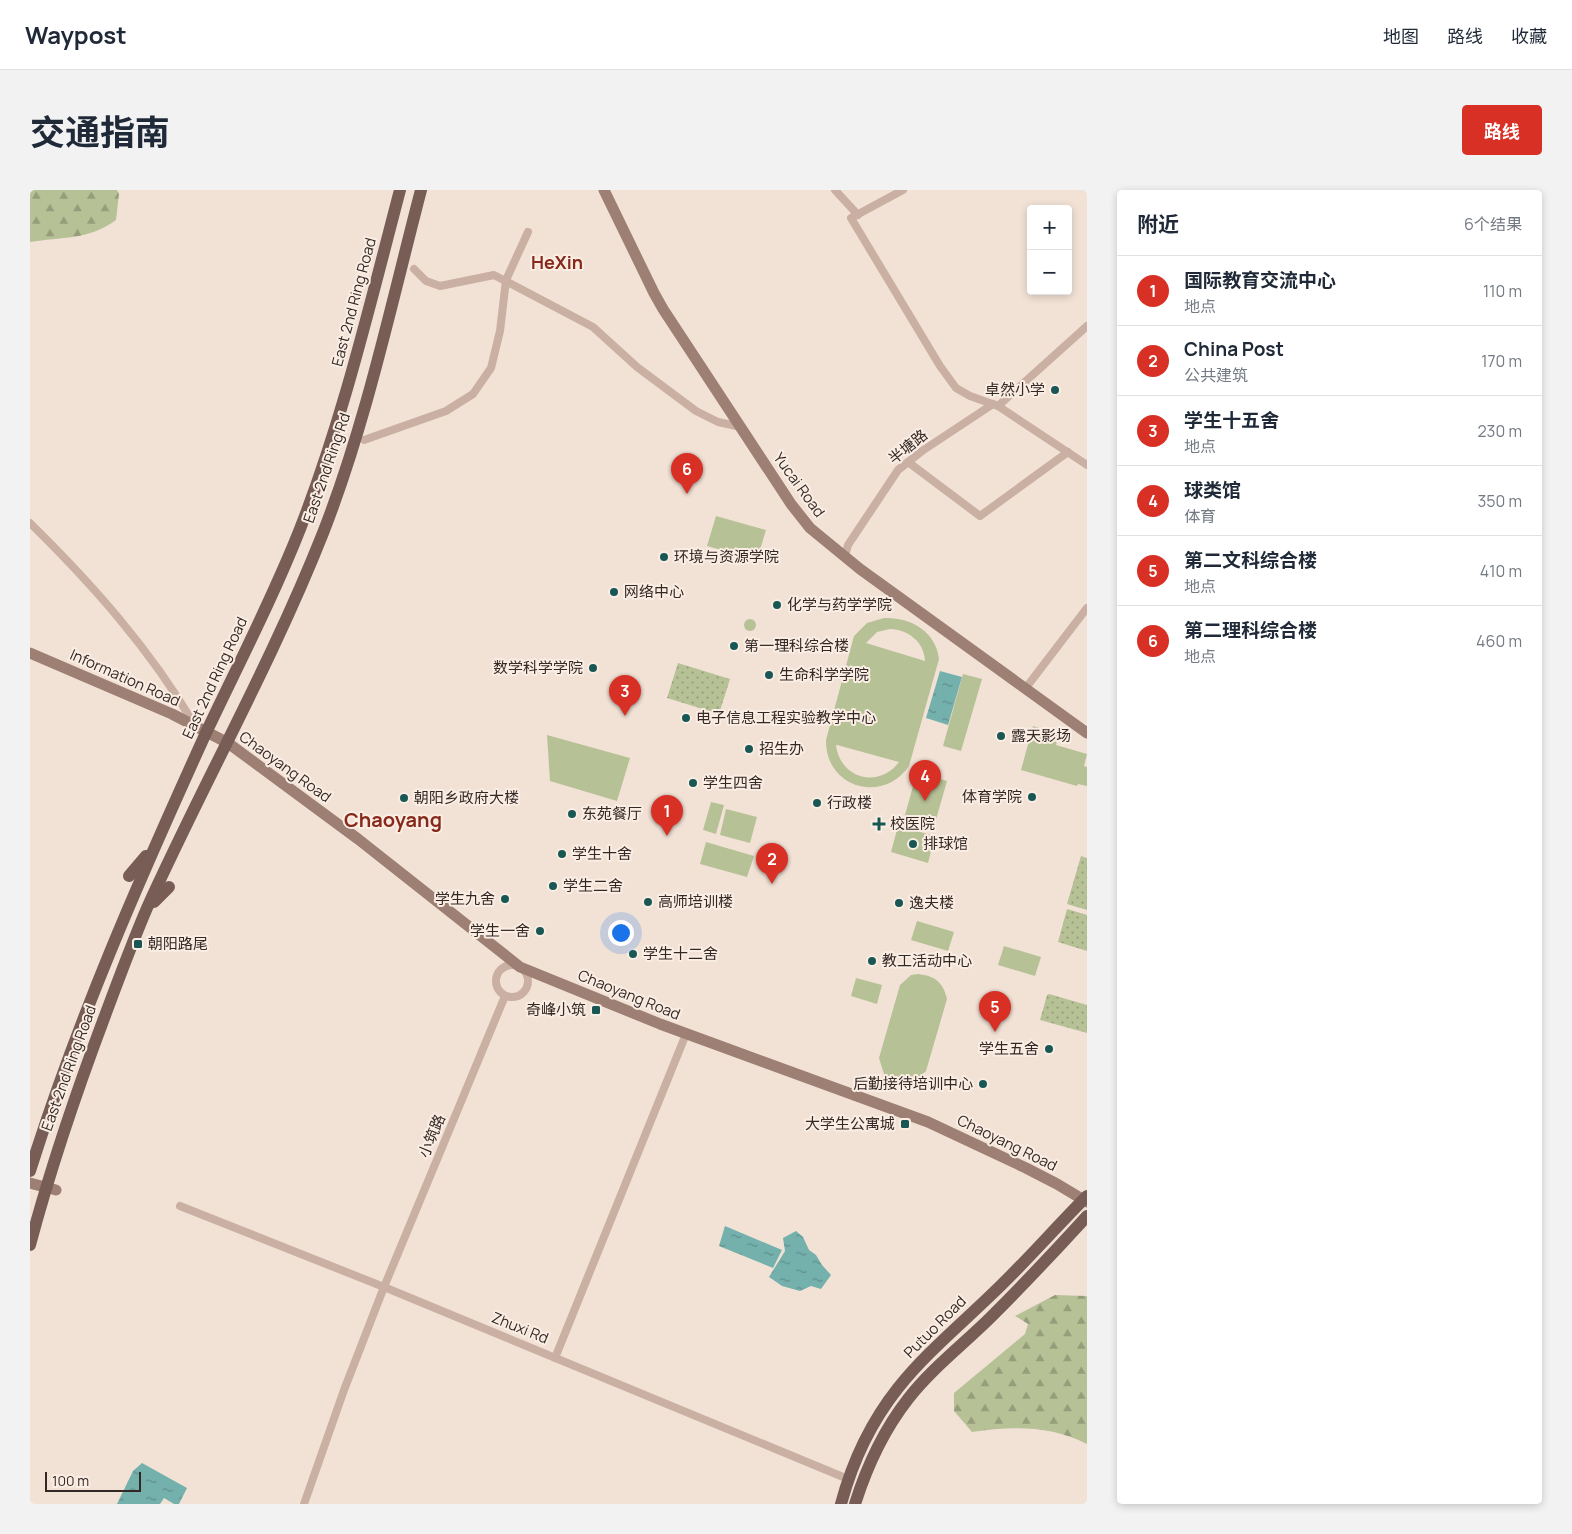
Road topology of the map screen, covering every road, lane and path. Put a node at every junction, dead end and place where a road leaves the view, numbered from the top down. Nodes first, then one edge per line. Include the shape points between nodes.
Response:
1 (400, 190) edge
2 (421, 190) edge
3 (604, 190) edge
4 (835, 190) edge
5 (903, 190) edge
6 (854, 217) junction
7 (528, 232) dead end
8 (414, 269) dead end
9 (506, 280) junction
10 (1087, 326) edge
11 (995, 405) junction
12 (740, 427) junction
13 (364, 440) dead end
14 (1068, 452) junction
15 (908, 462) junction
16 (1087, 465) edge
17 (30, 523) edge
18 (845, 556) junction
19 (1087, 608) edge
20 (30, 653) edge
21 (1025, 688) junction
22 (196, 726) junction
23 (207, 732) junction
24 (1087, 734) edge
25 (228, 743) junction
26 (155, 847) junction
27 (129, 876) dead end
28 (169, 887) dead end
29 (146, 912) junction
30 (520, 967) junction
31 (505, 996) junction
32 (686, 1034) junction
33 (30, 1171) edge
34 (30, 1183) edge
35 (50, 1189) junction
36 (1086, 1199) edge
37 (180, 1206) dead end
38 (1087, 1216) edge
39 (30, 1245) edge
40 (384, 1287) junction
41 (555, 1358) junction
42 (848, 1479) junction
43 (304, 1504) edge
44 (841, 1504) edge
45 (855, 1504) edge

1 - 23 main road, East 2nd Ring Road via 347,392 323,467 270,599
2 - 25 main road, East 2nd Ring Rd via 350,456 323,532
3 - 12 street, Yucai Road via 654,293
4 - 6 street
5 - 6 street
6 - 11 street via 956,388
7 - 9 street
8 - 9 street via 426,281 440,286 494,274
9 - 12 street via 593,327 638,367 696,411 718,422
9 - 13 street via 500,331 491,368 472,394 446,411
10 - 11 street, 半塘路
11 - 14 street
11 - 15 street, 半塘路
12 - 18 street, Yucai Road via 800,516
14 - 15 street via 980,516
14 - 16 street
15 - 18 street, 半塘路 via 898,470 848,545
17 - 22 street via 125,624
18 - 21 street, Yucai Road
19 - 21 street
20 - 22 street, Information Road
21 - 24 street, Yucai Road
22 - 23 street, Information Road
23 - 25 street, Chaoyang Road
23 - 26 main road, East 2nd Ring Road
25 - 29 main road, East 2nd Ring Road
25 - 30 street, Chaoyang Road
26 - 27 main road
26 - 33 main road, East 2nd Ring Road via 105,962 47,1116
28 - 29 main road
29 - 35 main road, East 2nd Ring Road via 65,1122
30 - 31 street via 527,975 527,986 516,997
30 - 31 street via 505,966 497,973 497,988
30 - 32 street, Chaoyang Road
31 - 40 street, 小筑路
32 - 36 street, Chaoyang Road via 928,1122
32 - 41 street
34 - 35 street
35 - 39 main road, East 2nd Ring Road
36 - 42 main road, Putuo Road via 921,1362 898,1389 878,1416
37 - 40 street, Zhuxi Rd
38 - 45 main road, Putuo Road via 1034,1274 908,1398 876,1447
40 - 41 street, Zhuxi Rd
40 - 43 street, 小筑路
41 - 42 street, Zhuxi Rd
42 - 44 main road, Putuo Road

